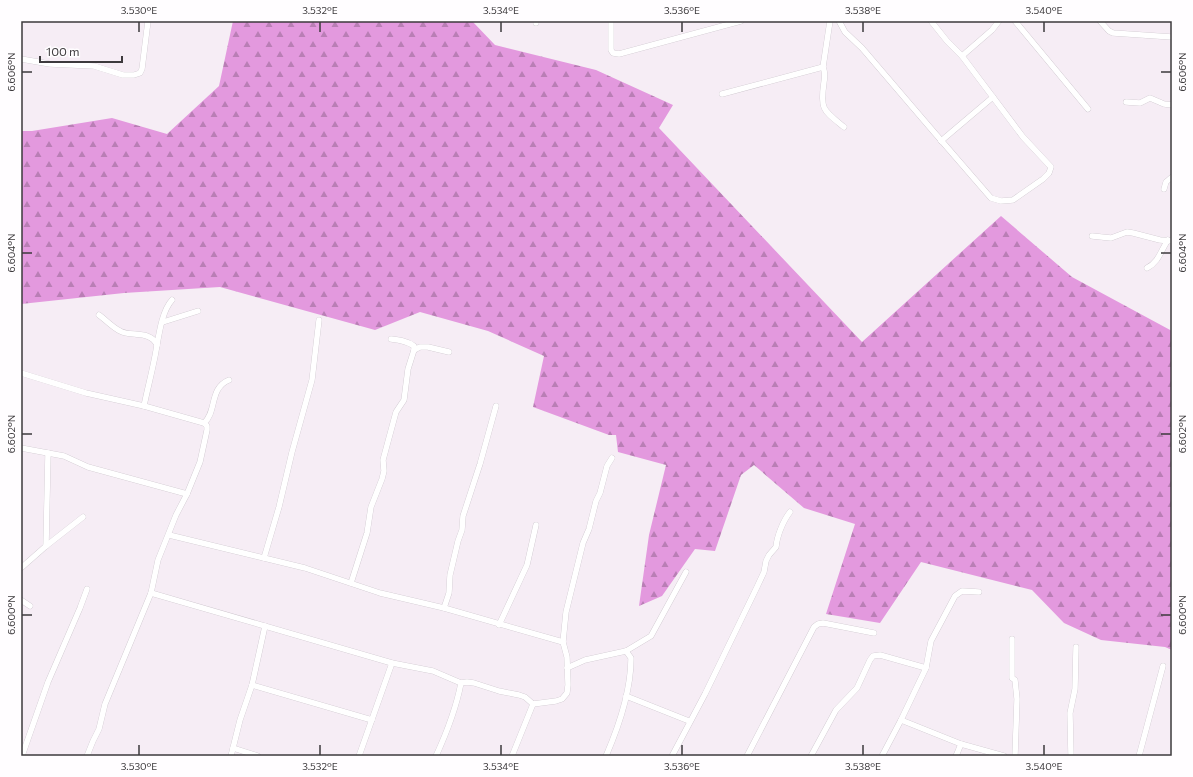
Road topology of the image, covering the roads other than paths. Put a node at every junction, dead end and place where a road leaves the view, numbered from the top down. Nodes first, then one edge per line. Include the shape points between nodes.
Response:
1 (148, 21) edge
2 (611, 21) edge
3 (741, 21) edge
4 (830, 21) edge
5 (839, 21) edge
6 (931, 21) edge
7 (999, 21) edge
8 (1015, 21) edge
9 (1100, 21) edge
10 (1172, 37) edge
11 (962, 56) junction
12 (21, 59) edge
13 (823, 67) junction
14 (722, 94) dead end
15 (993, 97) junction
16 (1126, 102) dead end
17 (1172, 105) edge
18 (1088, 109) dead end
19 (844, 127) dead end
20 (941, 141) junction
21 (1172, 177) edge
22 (1164, 189) dead end
23 (1092, 236) dead end
24 (1170, 240) edge
25 (1147, 268) dead end
26 (172, 300) dead end
27 (198, 311) dead end
28 (99, 315) dead end
29 (319, 320) dead end
30 (163, 322) junction
31 (391, 339) dead end
32 (157, 346) junction
33 (414, 350) junction
34 (449, 352) dead end
35 (21, 373) edge
36 (229, 380) dead end
37 (144, 406) junction
38 (496, 406) dead end
39 (204, 423) junction
40 (21, 448) edge
41 (48, 453) junction
42 (612, 458) dead end
43 (187, 494) junction
44 (790, 512) dead end
45 (83, 517) dead end
46 (536, 525) dead end
47 (169, 534) junction
48 (46, 546) junction
49 (264, 558) junction
50 (21, 568) edge
51 (686, 572) dead end
52 (351, 583) junction
53 (87, 589) dead end
54 (979, 592) dead end
55 (151, 593) junction
56 (21, 600) edge
57 (30, 606) dead end
58 (444, 608) junction
59 (499, 624) junction
60 (265, 626) junction
61 (874, 634) dead end
62 (1012, 639) dead end
63 (563, 642) junction
64 (1076, 648) dead end
65 (626, 651) junction
66 (392, 663) junction
67 (1163, 666) dead end
68 (567, 668) junction
69 (926, 668) junction
70 (460, 683) junction
71 (252, 685) junction
72 (626, 696) junction
73 (533, 704) junction
74 (372, 720) junction
75 (901, 720) junction
76 (689, 721) junction
77 (961, 744) junction
78 (233, 748) junction
79 (22, 756) edge
80 (87, 756) edge
81 (231, 756) edge
82 (258, 756) edge
83 (359, 756) edge
84 (436, 756) edge
85 (512, 756) edge
86 (606, 756) edge
87 (672, 756) edge
88 (747, 756) edge
89 (811, 756) edge
90 (882, 756) edge
91 (956, 756) edge
92 (1004, 756) edge
93 (1015, 756) edge
94 (1072, 756) edge
95 (1139, 756) edge

1 - 12 street via 142,69 134,75 124,75 94,66 50,64
2 - 3 street via 611,50 619,54
4 - 13 street
5 - 20 street via 845,32 862,48
6 - 11 street
7 - 11 street
8 - 18 street
9 - 10 street via 1113,33
11 - 15 street
13 - 14 street
13 - 19 street via 825,74 822,105 830,116
15 - 20 street
15 - 20 street via 1023,137 1051,167 1050,174 1013,200 1001,201 991,198
16 - 17 street via 1140,103 1150,98
21 - 22 street via 1166,182
23 - 24 street via 1111,238 1127,232 1153,239
24 - 25 street via 1154,265
26 - 30 street via 168,304
27 - 30 street
28 - 32 street via 121,332 150,338
29 - 49 street via 312,380
30 - 32 street
31 - 33 street via 406,341 414,346
32 - 37 street
33 - 34 street via 428,347
33 - 52 street via 408,368 404,400 396,412 383,460 382,479 371,508 367,533
35 - 37 street via 86,393
36 - 39 street via 219,386
37 - 39 street
38 - 58 street via 463,516
39 - 43 street via 207,430 200,462
40 - 41 street
41 - 43 street via 67,457 88,467
41 - 48 street
42 - 63 street via 607,466 577,564 566,612
43 - 47 street
44 - 76 street via 785,518 776,547 766,561 758,587
45 - 48 street
46 - 59 street via 527,565
47 - 49 street
47 - 55 street via 158,560
48 - 50 street
49 - 52 street
51 - 65 street via 651,636
52 - 58 street via 380,593
53 - 79 street via 48,682
54 - 69 street via 962,591 955,596 931,640
55 - 60 street
55 - 80 street via 105,704 99,729
56 - 57 street
58 - 59 street
59 - 63 street
60 - 66 street
60 - 71 street
61 - 88 street via 823,623 814,627
62 - 93 street via 1012,678 1015,680 1017,699
63 - 68 street
64 - 94 street via 1075,689 1070,712
65 - 68 street via 585,660
65 - 72 street via 631,658
66 - 70 street via 433,671
66 - 74 street
67 - 95 street
68 - 73 street via 567,693 562,699
69 - 75 street
69 - 89 street via 880,654 871,658 857,688 836,710
70 - 73 street via 474,683 519,695
70 - 84 street via 450,726
71 - 74 street
71 - 78 street
72 - 76 street
72 - 86 street
73 - 85 street
74 - 83 street
75 - 77 street
75 - 90 street
76 - 87 street
77 - 91 street
77 - 92 street
78 - 81 street
78 - 82 street

